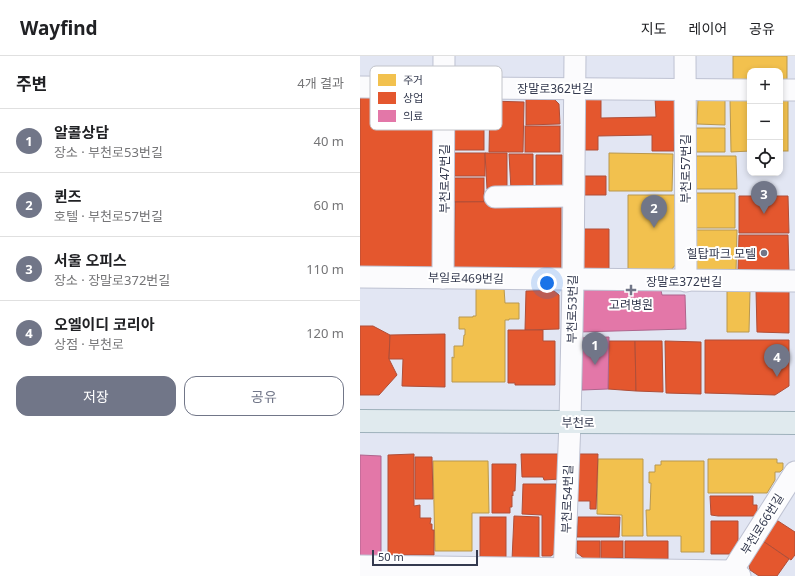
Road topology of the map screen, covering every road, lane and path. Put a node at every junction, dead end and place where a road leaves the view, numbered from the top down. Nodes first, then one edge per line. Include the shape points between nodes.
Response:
1 (575, 56) edge
2 (685, 56) edge
3 (360, 87) edge
4 (370, 87) edge
5 (502, 88) edge
6 (575, 88) junction
7 (685, 89) junction
8 (747, 90) edge
9 (783, 90) edge
10 (795, 90) edge
11 (444, 130) edge
12 (574, 196) junction
13 (495, 197) dead end
14 (360, 277) edge
15 (443, 278) junction
16 (573, 280) junction
17 (686, 281) junction
18 (795, 281) edge
19 (360, 422) edge
20 (570, 422) junction
21 (795, 423) edge
22 (795, 472) edge
23 (360, 566) edge
24 (440, 571) edge
25 (564, 572) edge
26 (733, 574) edge

1 - 6 street, 부천로53번길
2 - 7 street, 부천로57번길
3 - 4 street, 장말로362번길
5 - 6 street, 장말로362번길
6 - 7 street, 장말로362번길
6 - 12 street, 부천로53번길
7 - 8 street, 장말로362번길
7 - 17 street, 부천로57번길
9 - 10 street
11 - 15 street, 부천로47번길
12 - 13 street
12 - 16 street, 부천로53번길
14 - 15 street, 부일로469번길
15 - 16 street, 부일로469번길
16 - 17 street, 장말로372번길
16 - 20 street, 부천로53번길
17 - 18 street, 장말로372번길
19 - 20 main road, 부천로
20 - 21 main road, 부천로
20 - 25 street, 부천로54번길
22 - 26 street, 부천로66번길
23 - 24 street
24 - 25 street
25 - 26 street

